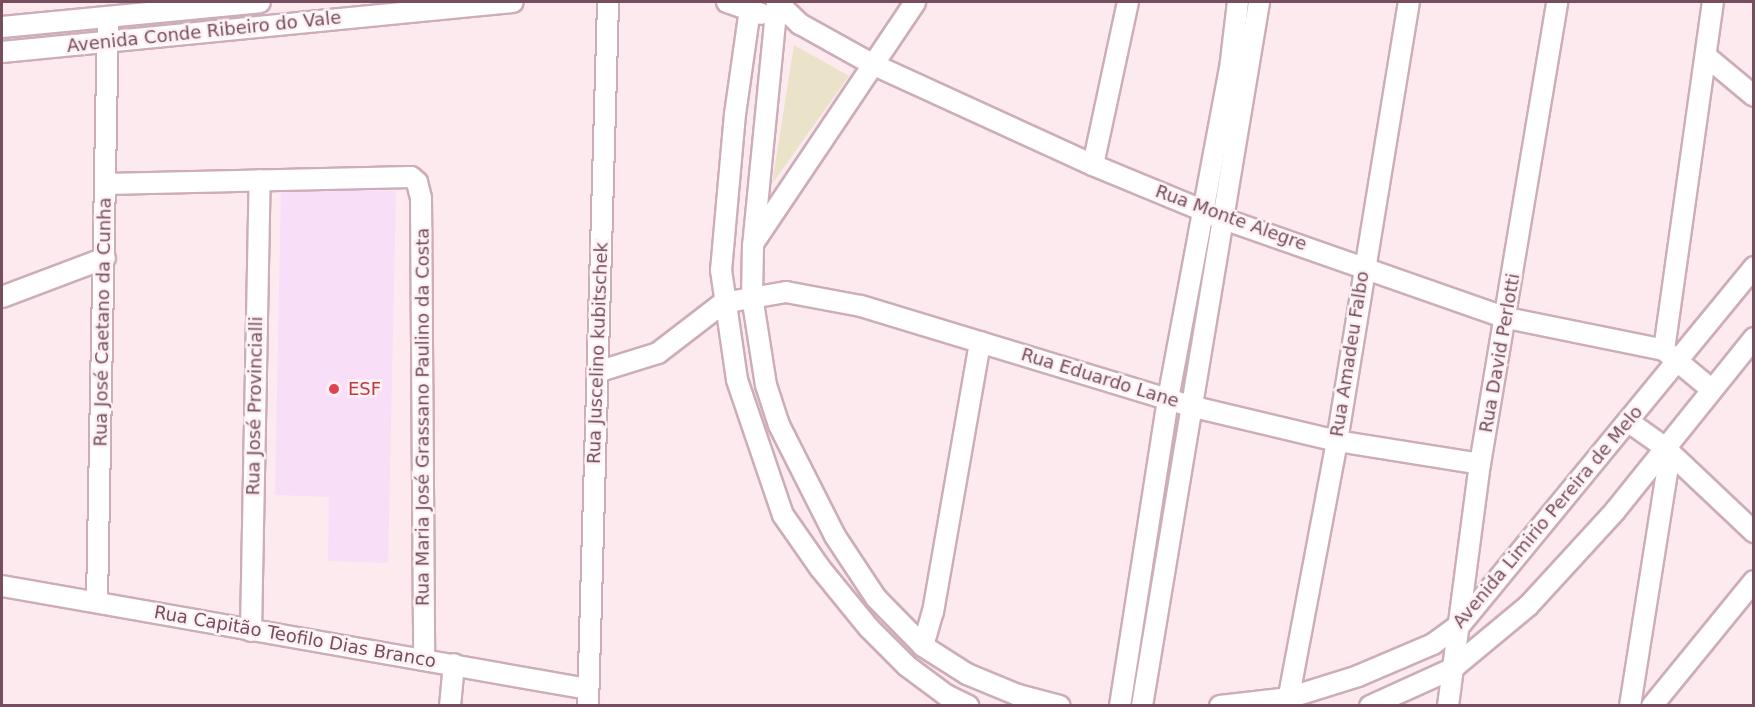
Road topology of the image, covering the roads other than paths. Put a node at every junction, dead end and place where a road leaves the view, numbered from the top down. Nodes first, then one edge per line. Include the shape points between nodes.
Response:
1 (260, 2) edge
2 (513, 2) edge
3 (608, 2) edge
4 (727, 2) edge
5 (915, 2) edge
6 (1128, 2) edge
7 (1238, 2) edge
8 (1259, 2) edge
9 (1409, 2) edge
10 (1557, 2) edge
11 (1713, 2) edge
12 (457, 4) edge
13 (751, 5) edge
14 (175, 6) edge
15 (776, 8) edge
16 (108, 18) junction
17 (2, 27) edge
18 (177, 33) junction
19 (110, 42) junction
20 (2, 52) edge
21 (1706, 56) junction
22 (870, 63) junction
23 (1754, 96) edge
24 (1093, 165) junction
25 (260, 180) junction
26 (106, 184) junction
27 (1203, 210) junction
28 (1221, 218) junction
29 (753, 245) junction
30 (105, 258) junction
31 (1364, 265) junction
32 (1754, 267) edge
33 (752, 296) junction
34 (2, 297) edge
35 (723, 303) junction
36 (1507, 318) junction
37 (1754, 338) edge
38 (980, 342) junction
39 (1672, 355) junction
40 (597, 372) junction
41 (1712, 389) junction
42 (1168, 399) junction
43 (1190, 406) junction
44 (1629, 422) junction
45 (1337, 441) junction
46 (1667, 450) junction
47 (1480, 464) junction
48 (1754, 532) edge
49 (1754, 581) edge
50 (2, 586) edge
51 (97, 601) junction
52 (1461, 624) junction
53 (251, 631) junction
54 (923, 646) junction
55 (424, 660) junction
56 (454, 664) junction
57 (1452, 669) junction
58 (588, 697) edge
59 (1288, 702) edge
60 (450, 705) edge
61 (969, 705) edge
62 (1060, 705) edge
63 (1120, 705) edge
64 (1142, 705) edge
65 (1220, 705) edge
66 (1370, 705) edge
67 (1448, 705) edge
68 (1630, 705) edge
69 (1652, 705) edge

1 - 14 street, Avenida Conde Ribeiro do Vale
2 - 12 street, Avenida Conde Ribeiro do Vale
3 - 40 street, Rua Juscelino kubitschek
4 - 13 street
5 - 22 street
6 - 24 street
7 - 27 street via 1230,69
8 - 28 street
9 - 31 street, Rua Amadeu Falbo
10 - 36 street, Rua David Perlotti
11 - 21 street
12 - 18 street, Avenida Conde Ribeiro do Vale
13 - 15 street, Rua Monte Alegre
13 - 35 street via 740,66 723,239
14 - 16 street, Avenida Conde Ribeiro do Vale
14 - 18 street
15 - 22 street, Rua Monte Alegre
15 - 29 street
16 - 17 street, Avenida Conde Ribeiro do Vale
16 - 19 street, Rua José Caetano da Cunha
18 - 19 street, Avenida Conde Ribeiro do Vale
19 - 20 street, Avenida Conde Ribeiro do Vale
19 - 26 street, Rua José Caetano da Cunha
21 - 23 street
21 - 39 street
22 - 24 street, Rua Monte Alegre
22 - 29 street
24 - 27 street, Rua Monte Alegre
25 - 26 street
25 - 53 street, Rua José Provincialli
25 - 55 street, Rua Maria José Grassano Paulino da Costa via 411,177 422,198
26 - 30 street, Rua José Caetano da Cunha
27 - 28 street, Rua Monte Alegre
27 - 42 street
28 - 31 street, Rua Monte Alegre
28 - 43 street
29 - 33 street
30 - 34 street
30 - 51 street, Rua José Caetano da Cunha
31 - 36 street, Rua Monte Alegre
31 - 45 street, Rua Amadeu Falbo
32 - 39 street, Avenida Limirio Pereira de Melo
33 - 35 street, Rua Eduardo Lane
33 - 38 street, Rua Eduardo Lane via 771,292 815,295
33 - 54 street via 766,385 795,465 834,536 876,598
35 - 40 street via 658,353
35 - 61 street via 736,380 783,515 869,628 907,666
36 - 39 street, Rua Monte Alegre
36 - 47 street, Rua David Perlotti
37 - 41 street, Avenida Limirio Pereira de Melo
38 - 42 street, Rua Eduardo Lane
38 - 54 street via 933,612
39 - 41 street
39 - 44 street, Avenida Limirio Pereira de Melo
40 - 58 street, Rua Juscelino kubitschek
41 - 46 street, Avenida Limirio Pereira de Melo
42 - 43 street, Rua Eduardo Lane
42 - 63 street
43 - 45 street, Rua Eduardo Lane
43 - 64 street
44 - 46 street
44 - 52 street, Avenida Limirio Pereira de Melo
45 - 47 street, Rua Eduardo Lane
45 - 59 street, Rua Amadeu Falbo
46 - 48 street
46 - 57 street, Avenida Limirio Pereira de Melo via 1560,576
46 - 68 street
47 - 52 street, Rua David Perlotti
49 - 69 street
50 - 51 street, Rua Capitão Teofilo Dias Branco
51 - 53 street, Rua Capitão Teofilo Dias Branco
52 - 57 street, Rua David Perlotti
52 - 59 street, Avenida Limirio Pereira de Melo via 1407,656
53 - 55 street, Rua Capitão Teofilo Dias Branco
54 - 62 street via 967,674
55 - 56 street, Rua Capitão Teofilo Dias Branco
56 - 58 street, Rua Capitão Teofilo Dias Branco
56 - 60 street
57 - 66 street, Avenida Limirio Pereira de Melo
57 - 67 street, Rua David Perlotti
59 - 65 street, Avenida Limirio Pereira de Melo

